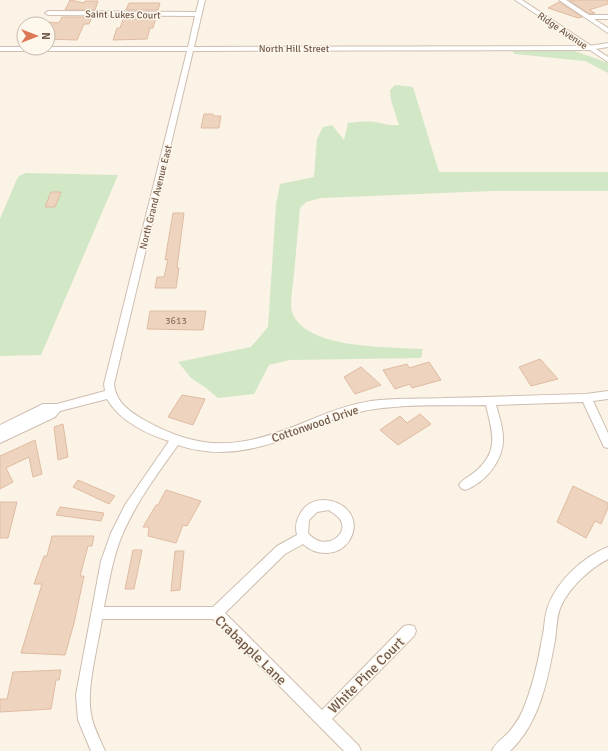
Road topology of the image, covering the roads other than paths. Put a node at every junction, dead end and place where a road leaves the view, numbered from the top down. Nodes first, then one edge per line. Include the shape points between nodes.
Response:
1 (202, 0) edge
2 (518, 0) edge
3 (562, 0) edge
4 (48, 13) dead end
5 (198, 14) junction
6 (587, 17) junction
7 (608, 17) edge
8 (608, 31) edge
9 (608, 45) edge
10 (588, 48) junction
11 (0, 49) edge
12 (190, 49) junction
13 (608, 60) edge
14 (109, 394) junction
15 (608, 395) edge
16 (586, 398) junction
17 (490, 401) junction
18 (57, 408) junction
19 (0, 430) edge
20 (0, 439) edge
21 (175, 441) junction
22 (608, 444) edge
23 (465, 485) dead end
24 (305, 537) dead end
25 (608, 553) edge
26 (98, 613) junction
27 (216, 613) junction
28 (409, 631) dead end
29 (323, 719) junction
30 (98, 751) edge
31 (354, 751) edge
32 (499, 751) edge

1 - 5 street, North Grand Avenue East
2 - 10 street, Ridge Avenue
3 - 6 street
4 - 5 street, Saint Lukes Court
5 - 12 street, North Grand Avenue East
6 - 7 street
6 - 8 street
9 - 10 street, North Hill Street
10 - 12 street, North Hill Street
10 - 13 street, Ridge Avenue
11 - 12 street, North Hill Street
12 - 14 street, North Grand Avenue East via 110,380
14 - 18 street
14 - 21 street, Cottonwood Drive via 127,414
15 - 16 street, Cottonwood Drive
16 - 17 street, Cottonwood Drive
16 - 22 street
17 - 21 street, Cottonwood Drive via 379,404 351,410 261,443 242,447 213,448
17 - 23 street via 498,438 497,452 479,476
18 - 19 street via 44,408
18 - 20 street via 51,414
21 - 26 street via 128,512 117,534 108,560
24 - 27 street via 281,550
25 - 32 street via 577,575 556,604 531,706 522,727
26 - 27 street, Crabapple Lane
26 - 30 street via 85,679 83,708 90,735
27 - 29 street, Crabapple Lane
28 - 29 street, White Pine Court
29 - 31 street, Crabapple Lane

